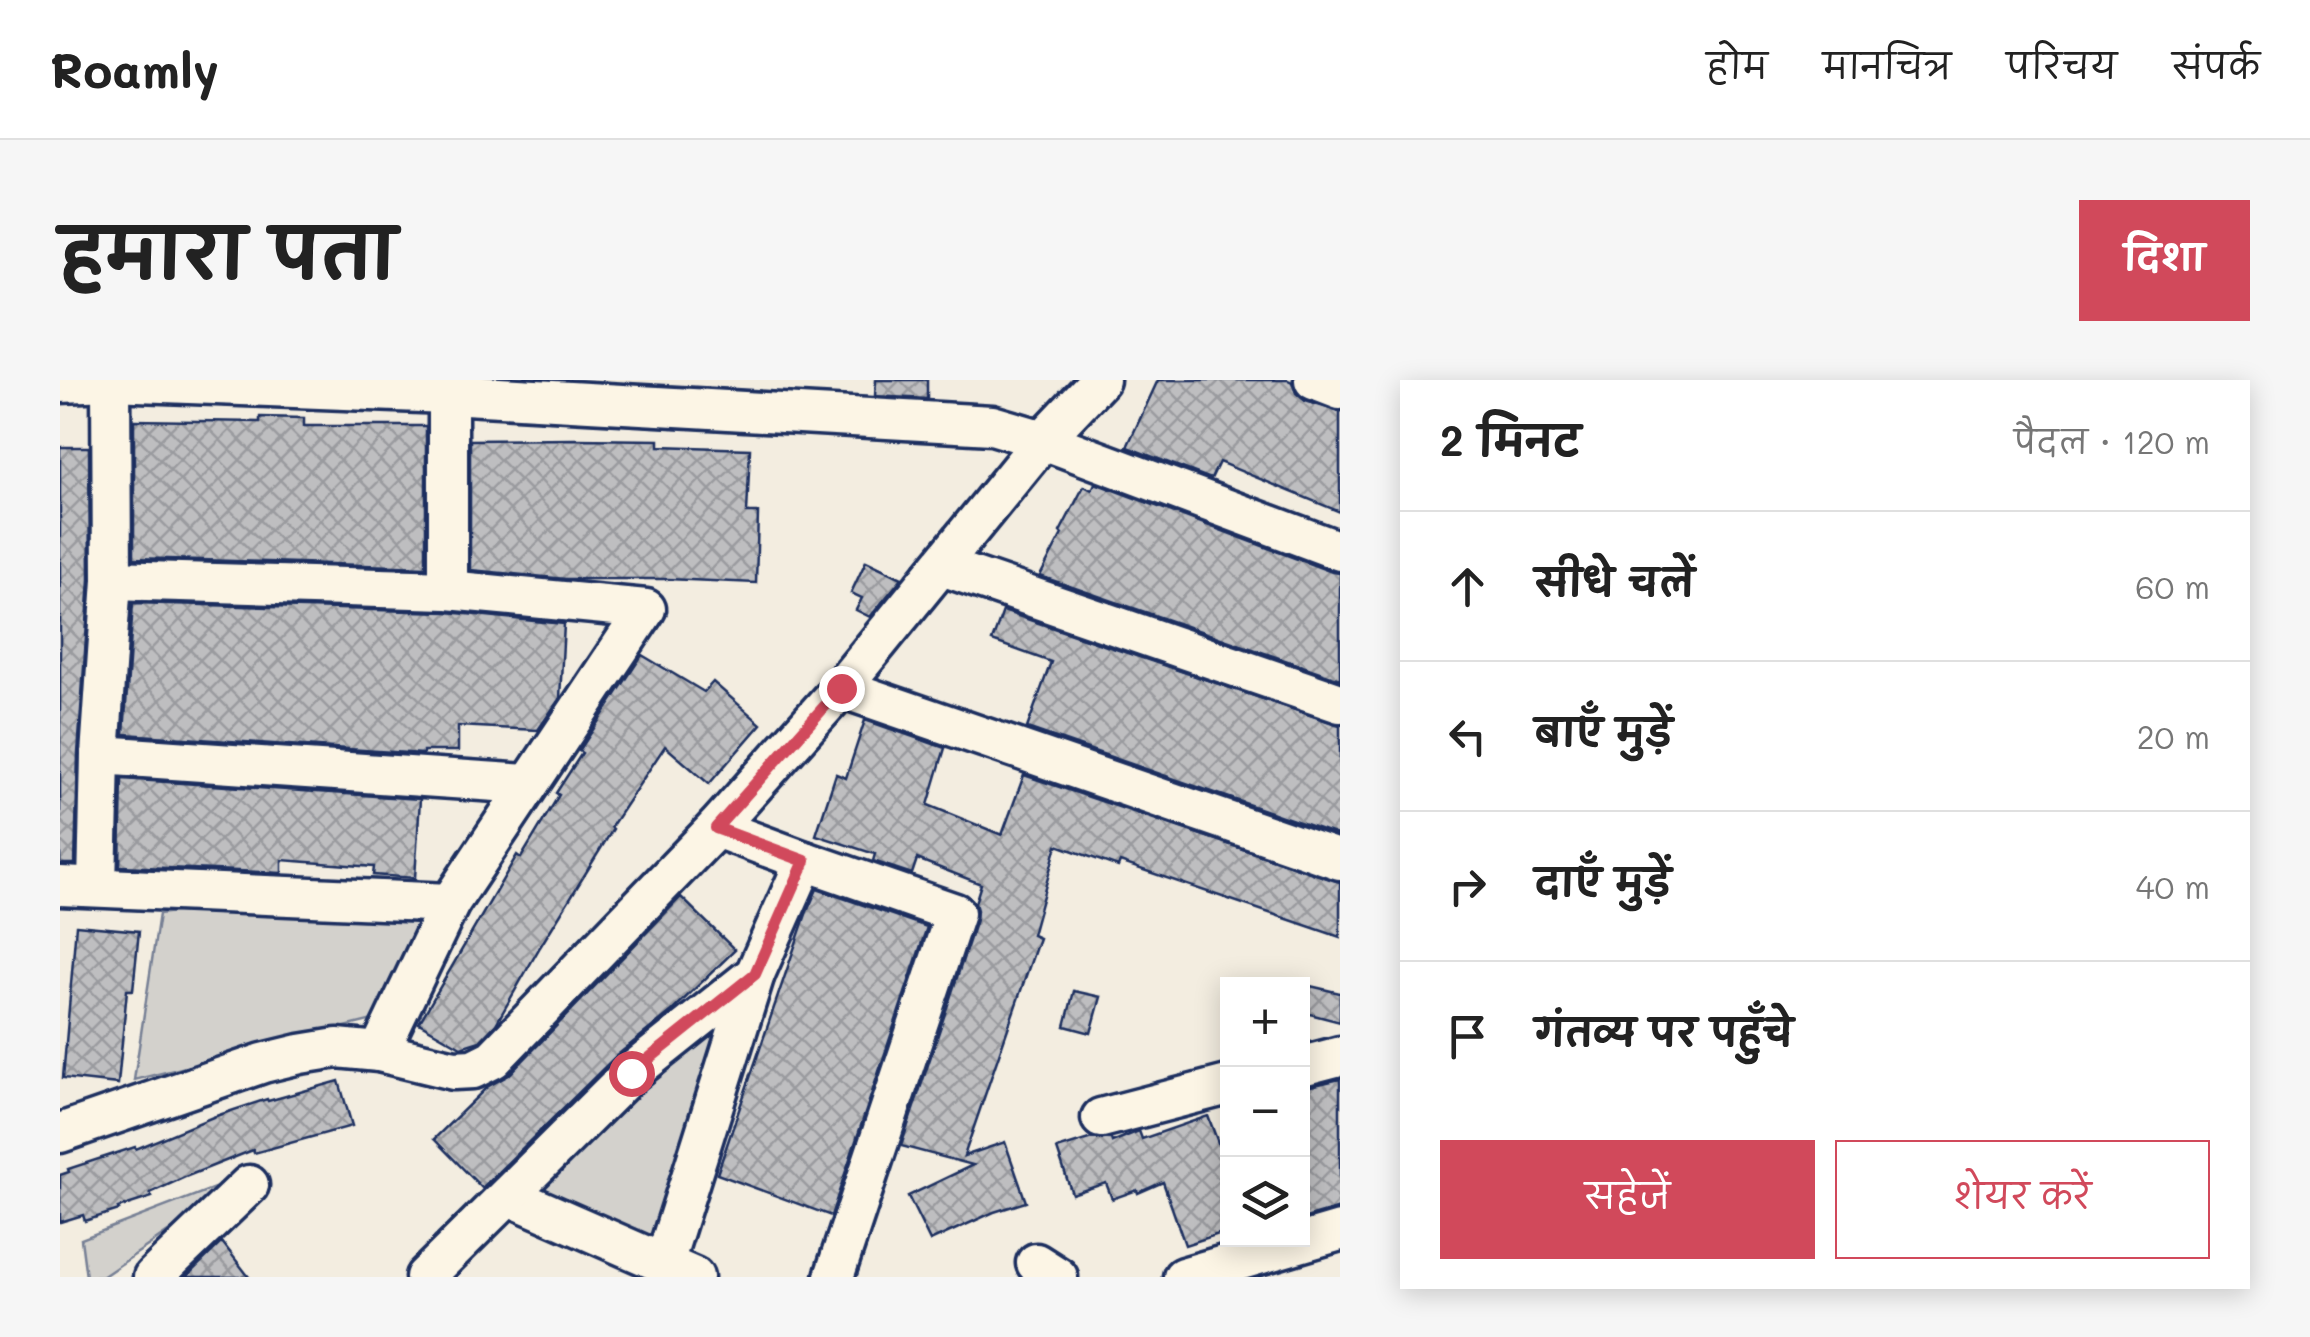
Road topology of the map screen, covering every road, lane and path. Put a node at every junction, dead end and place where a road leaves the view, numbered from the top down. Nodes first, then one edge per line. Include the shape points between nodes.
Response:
1 (111, 380) edge
2 (1100, 380) edge
3 (1314, 380) edge
4 (60, 383) edge
5 (447, 387) edge
6 (1340, 390) edge
7 (1043, 440) junction
8 (1340, 551) edge
9 (942, 566) junction
10 (112, 580) junction
11 (448, 590) junction
12 (841, 688) junction
13 (1340, 703) edge
14 (100, 755) junction
15 (527, 784) junction
16 (716, 828) junction
17 (1340, 860) edge
18 (805, 861) junction
19 (79, 886) edge
20 (450, 903) junction
21 (755, 974) junction
22 (379, 1052) junction
23 (1340, 1056) edge
24 (1310, 1064) edge
25 (1220, 1087) edge
26 (1101, 1118) dead end
27 (60, 1134) edge
28 (249, 1185) dead end
29 (508, 1196) junction
30 (1340, 1232) edge
31 (1264, 1266) edge
32 (679, 1270) edge
33 (152, 1277) edge
34 (425, 1277) edge
35 (834, 1277) edge
36 (1183, 1277) edge

1 - 4 street
1 - 5 street
1 - 10 street
2 - 7 street
3 - 6 street
5 - 7 street via 992,425
5 - 11 street
7 - 8 street
7 - 9 street
9 - 12 street
9 - 13 street
10 - 11 street
10 - 14 street
11 - 15 street via 646,609
12 - 16 street
12 - 17 street
14 - 15 street
14 - 19 street
15 - 20 street
16 - 18 street
16 - 22 street via 493,1059 454,1070
18 - 21 street
18 - 35 street via 955,913
19 - 20 street
20 - 22 street
21 - 29 street via 631,1073
21 - 32 street
22 - 27 street via 337,1048 264,1063
23 - 24 street
25 - 26 street
28 - 33 street
29 - 32 street
29 - 34 street
30 - 31 street
31 - 36 street

